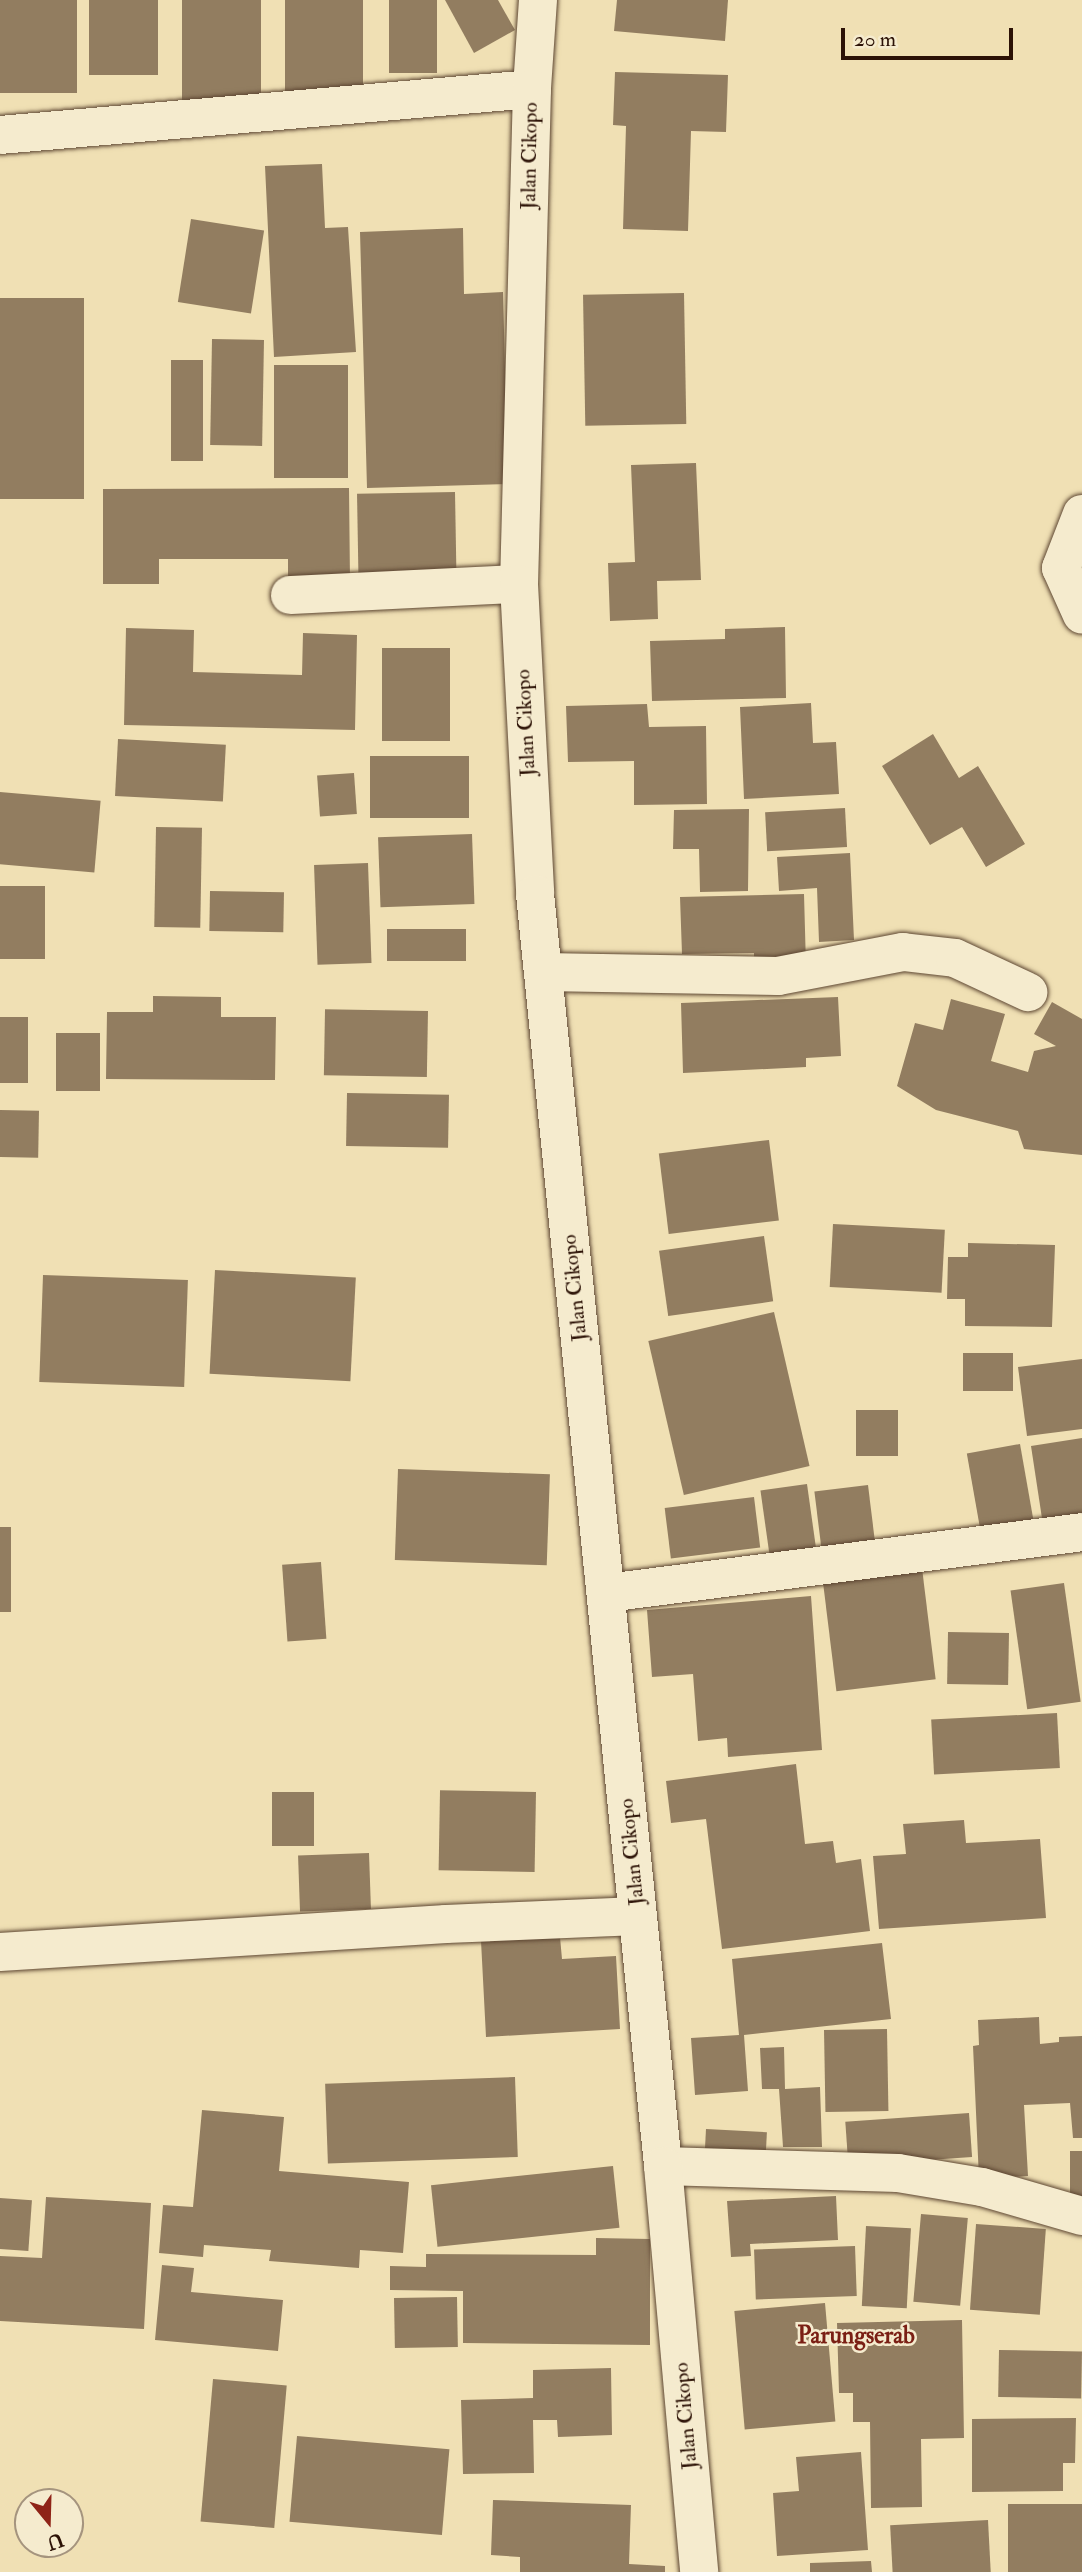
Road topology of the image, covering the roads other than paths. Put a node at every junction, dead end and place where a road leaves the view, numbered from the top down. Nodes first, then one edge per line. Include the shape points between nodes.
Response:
1 (538, 0) edge
2 (532, 89) junction
3 (0, 135) edge
4 (1082, 514) edge
5 (519, 584) junction
6 (290, 595) dead end
7 (1082, 615) edge
8 (543, 972) junction
9 (1028, 992) dead end
10 (1082, 1532) edge
11 (607, 1593) junction
12 (638, 1916) junction
13 (0, 1952) edge
14 (663, 2166) junction
15 (1082, 2216) edge
16 (699, 2572) edge

1 - 2 street, Jalan Cikopo
2 - 3 street
2 - 5 street, Jalan Cikopo
4 - 7 street via 1060,568
5 - 6 street
5 - 8 street, Jalan Cikopo
8 - 9 street via 778,976 903,952 955,958
8 - 11 street, Jalan Cikopo
10 - 11 street
11 - 12 street, Jalan Cikopo
12 - 13 street
12 - 14 street, Jalan Cikopo
14 - 15 street via 898,2173 982,2187
14 - 16 street, Jalan Cikopo

